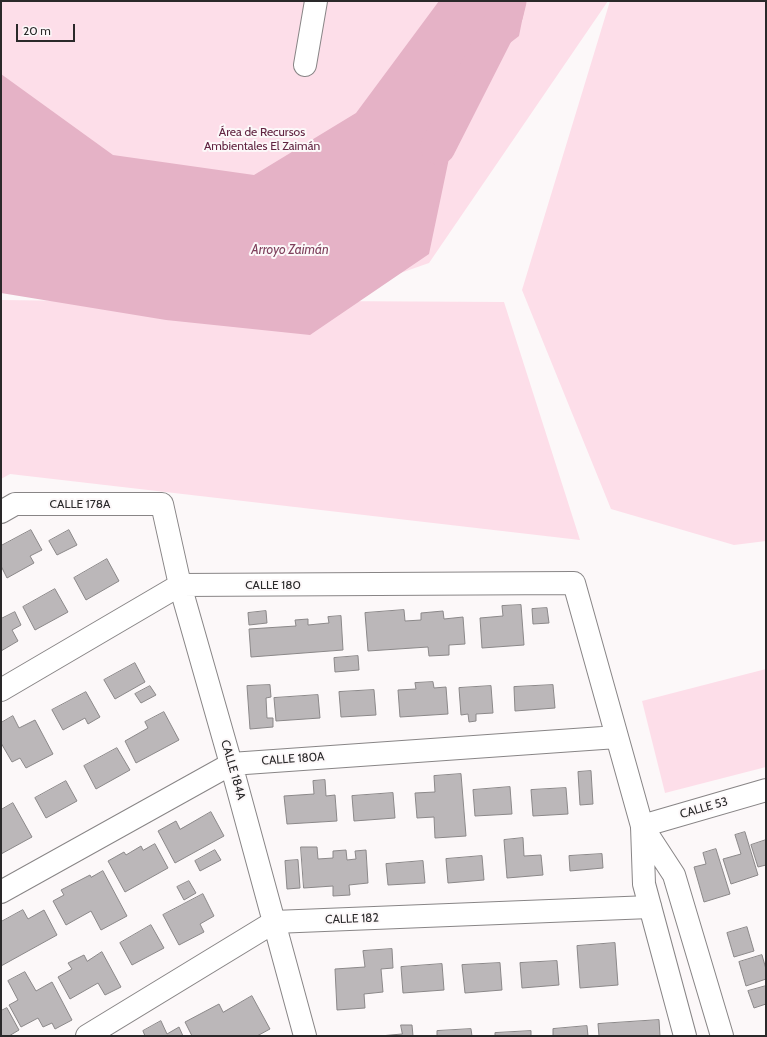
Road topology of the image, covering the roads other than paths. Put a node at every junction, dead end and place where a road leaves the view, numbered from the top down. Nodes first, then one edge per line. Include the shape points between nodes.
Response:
1 (316, 1) edge
2 (305, 65) dead end
3 (162, 504) joint
4 (1, 512) edge
5 (180, 585) junction
6 (1, 690) edge
7 (617, 737) junction
8 (231, 764) junction
9 (766, 790) edge
10 (642, 826) junction
11 (1, 892) edge
12 (650, 907) junction
13 (274, 922) junction
14 (87, 1036) edge
15 (305, 1036) edge
16 (685, 1036) edge
17 (722, 1036) edge

1 - 2 street
3 - 4 street, CALLE 178A via 15,504
3 - 5 street, CALLE 184A
5 - 6 street
5 - 7 street, CALLE 180 via 574,583
5 - 8 street, CALLE 184A
7 - 8 street, CALLE 180A
7 - 10 street
8 - 11 street, CALLE 180A
8 - 13 street, CALLE 184A
9 - 10 street, CALLE 53
10 - 12 street via 644,884
10 - 17 street via 674,874
12 - 13 street, CALLE 182
12 - 16 street
13 - 14 street, CALLE 182
13 - 15 street, CALLE 184A

